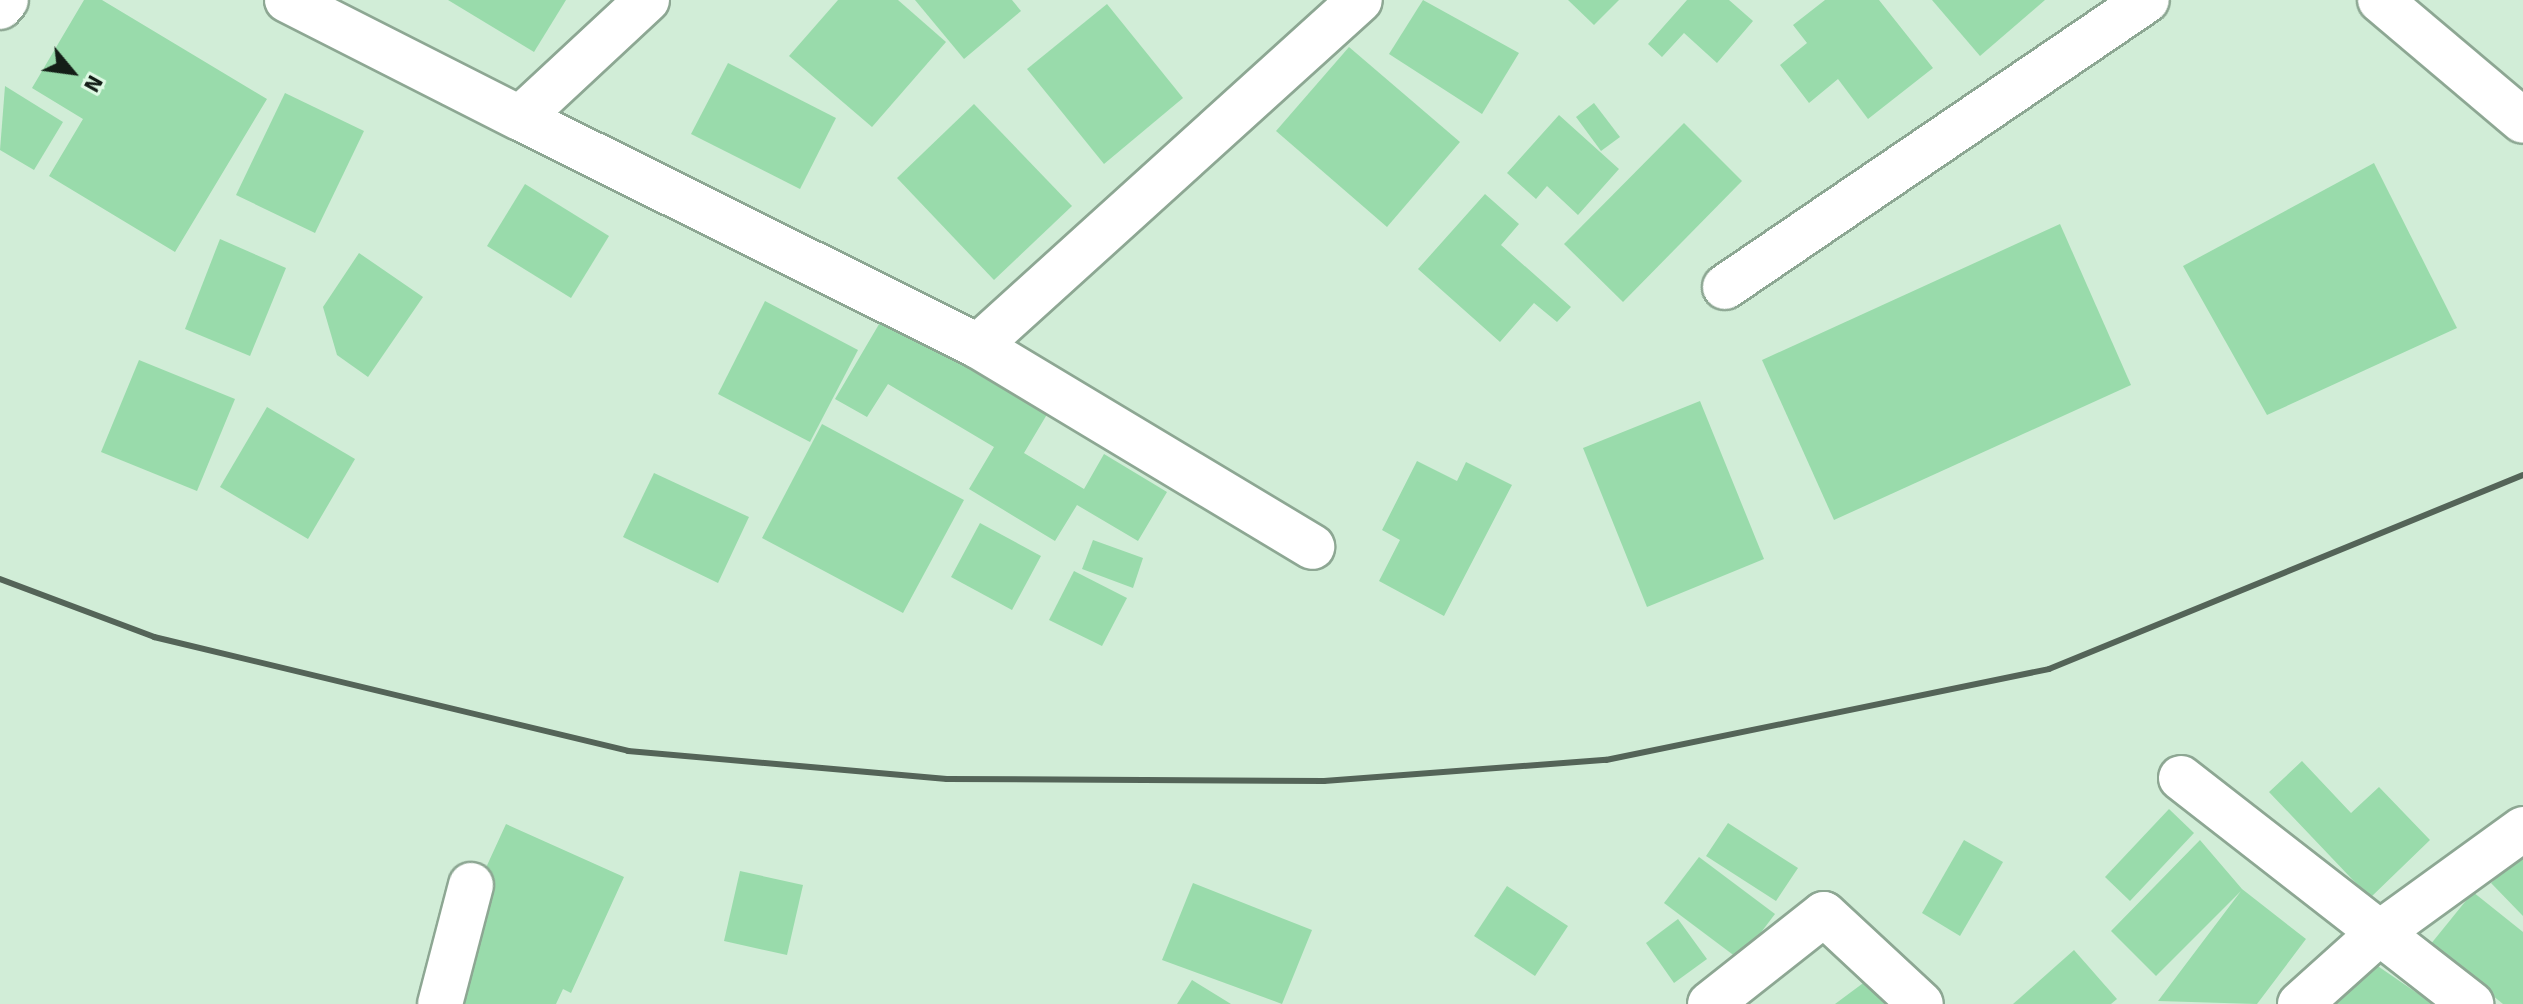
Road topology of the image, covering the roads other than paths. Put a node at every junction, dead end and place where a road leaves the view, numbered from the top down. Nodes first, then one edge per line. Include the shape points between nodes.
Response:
1 (6, 0) edge
2 (287, 0) edge
3 (647, 0) edge
4 (1360, 0) edge
5 (2147, 0) edge
6 (2380, 0) edge
7 (0, 7) edge
8 (520, 118) junction
9 (2523, 121) edge
10 (1725, 287) dead end
11 (978, 346) junction
12 (1312, 547) dead end
13 (2181, 778) dead end
14 (2523, 829) edge
15 (471, 885) dead end
16 (2378, 934) junction
17 (440, 1004) edge
18 (1710, 1004) edge
19 (1921, 1004) edge
20 (2300, 1004) edge
21 (2471, 1004) edge

1 - 7 street
2 - 8 street
3 - 8 street
4 - 11 street
5 - 10 street
6 - 9 street
8 - 11 street
11 - 12 street
13 - 16 street
14 - 16 street
15 - 17 street
16 - 20 street
16 - 21 street
18 - 19 street via 1824,914

